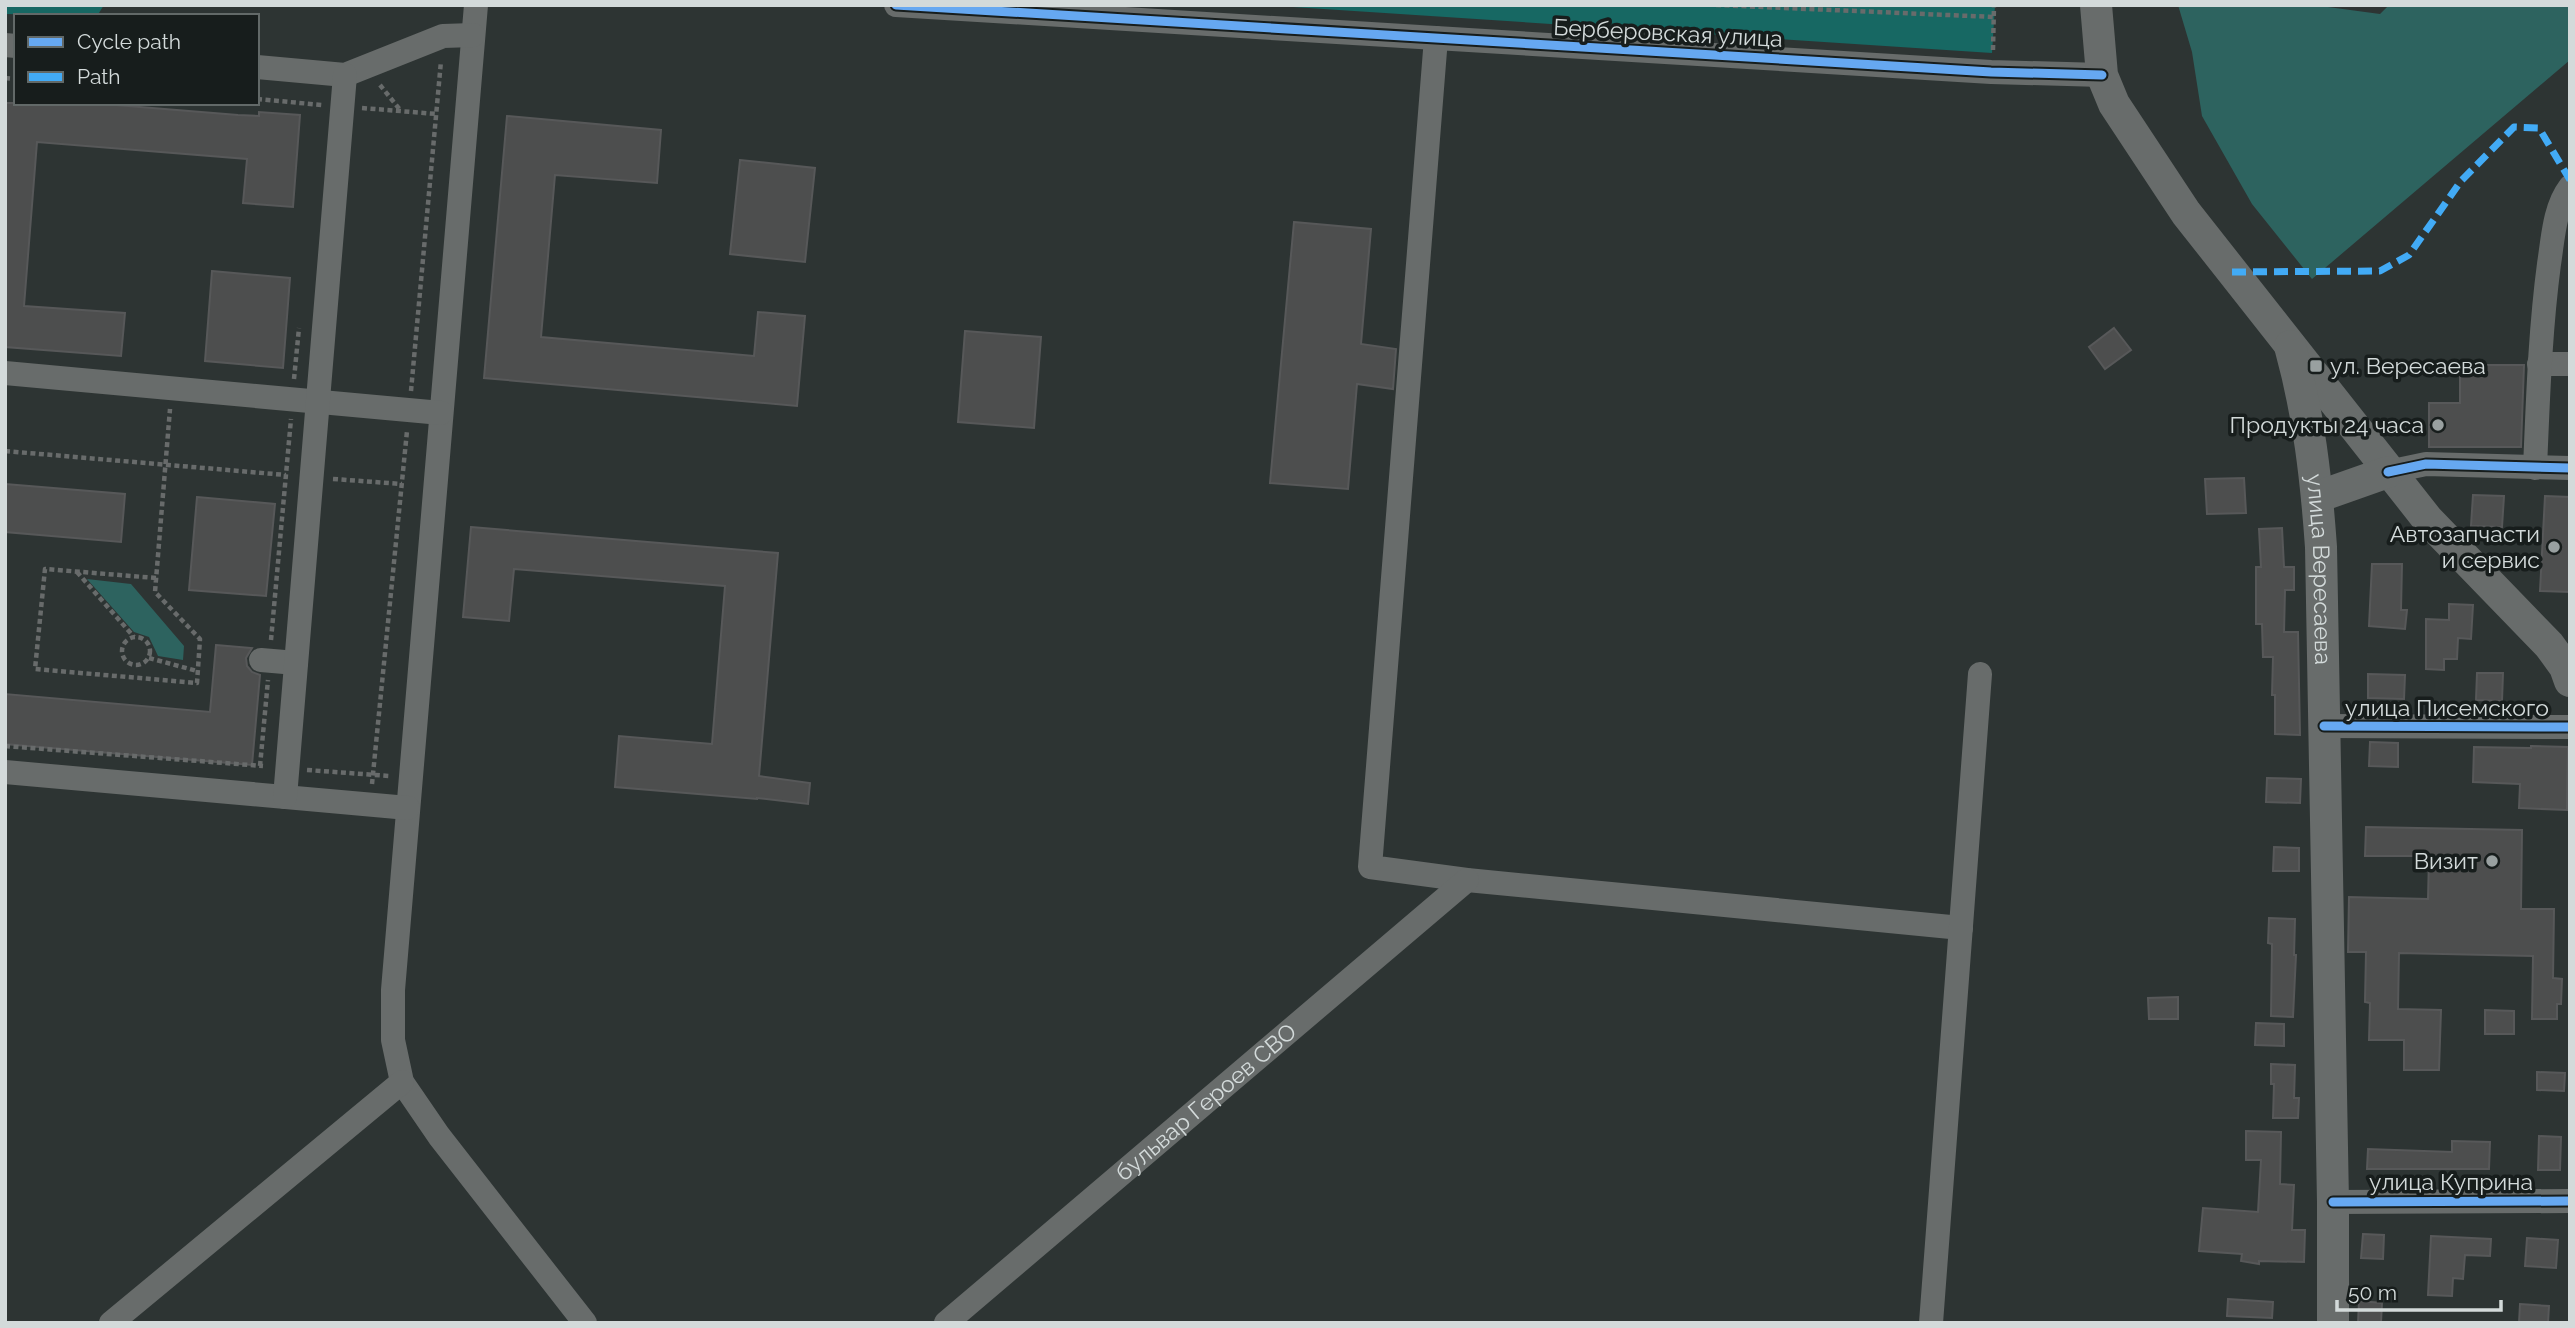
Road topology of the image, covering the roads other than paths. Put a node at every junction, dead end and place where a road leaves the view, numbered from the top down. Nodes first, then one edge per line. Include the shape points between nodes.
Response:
1 (476, 5) edge
2 (896, 5) edge
3 (2096, 5) edge
4 (473, 35) junction
5 (1436, 38) junction
6 (259, 67) edge
7 (355, 71) junction
8 (2102, 75) junction
9 (2570, 187) edge
10 (2290, 346) junction
11 (2539, 364) junction
12 (2570, 364) edge
13 (5, 373) edge
14 (318, 402) junction
15 (441, 413) junction
16 (2535, 468) junction
17 (2570, 468) edge
18 (2388, 472) junction
19 (2317, 496) junction
20 (261, 660) dead end
21 (296, 663) junction
22 (1980, 674) dead end
23 (2570, 681) edge
24 (2324, 726) junction
25 (2570, 727) edge
26 (5, 772) edge
27 (285, 797) junction
28 (408, 808) junction
29 (1467, 880) junction
30 (1962, 928) junction
31 (402, 1082) junction
32 (2570, 1201) edge
33 (2333, 1202) junction
34 (111, 1323) edge
35 (585, 1323) edge
36 (946, 1323) edge
37 (1931, 1323) edge
38 (2333, 1323) edge

1 - 4 street
2 - 5 street, Берберовская улица
3 - 8 main road, улица Вересаева
4 - 7 street via 443,36
4 - 15 street
5 - 8 street, Берберовская улица
5 - 29 street via 1370,867
6 - 7 street
7 - 14 street
8 - 10 main road, улица Вересаева via 2114,104 2186,213
9 - 11 street via 2562,198 2552,243
10 - 18 main road
10 - 19 main road, улица Вересаева via 2304,398
11 - 12 street
11 - 16 street
13 - 14 street
14 - 15 street
14 - 21 street
15 - 28 street
16 - 17 street
16 - 18 street via 2426,464
18 - 19 main road
18 - 23 main road via 2549,645
19 - 24 main road, улица Вересаева
20 - 21 street
21 - 27 street
22 - 30 street
24 - 25 street, улица Писемского
24 - 33 main road, улица Вересаева
26 - 27 street
27 - 28 street
28 - 31 street via 393,990 393,1040
29 - 30 street
29 - 36 street, бульвар Героев СВО
30 - 37 street
31 - 34 street
31 - 35 street
32 - 33 street, улица Куприна
33 - 38 main road, улица Вересаева

